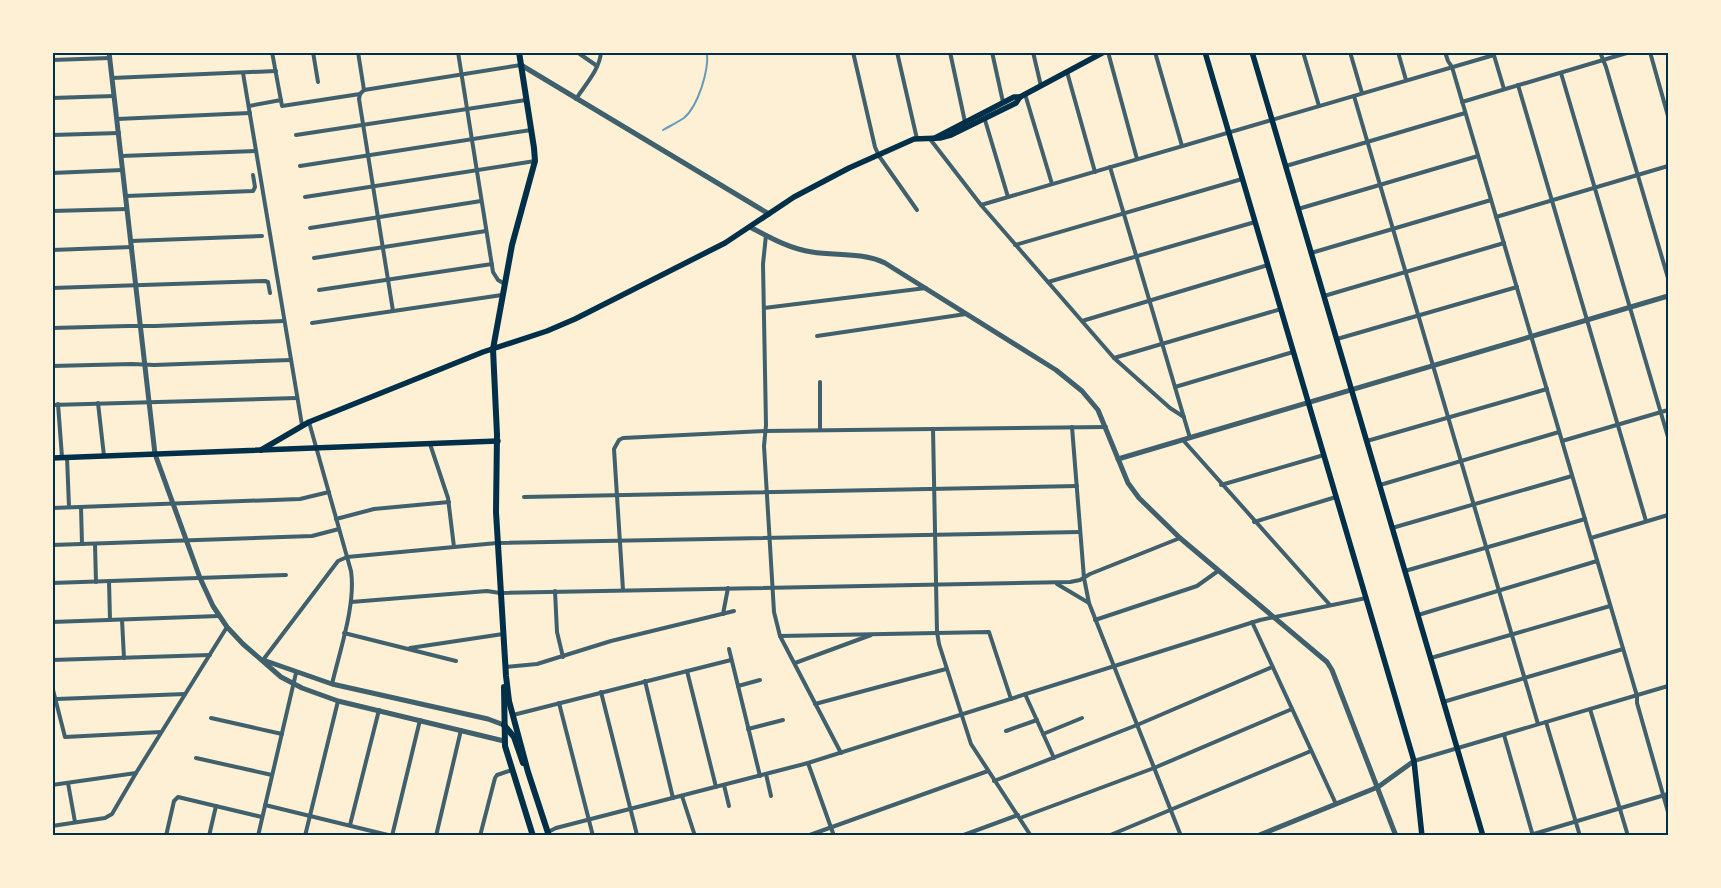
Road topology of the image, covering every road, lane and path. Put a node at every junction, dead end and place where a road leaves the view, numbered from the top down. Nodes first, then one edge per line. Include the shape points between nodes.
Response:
1 (272, 52) edge
2 (313, 52) edge
3 (358, 52) edge
4 (458, 52) edge
5 (519, 52) edge
6 (577, 52) edge
7 (601, 52) edge
8 (853, 52) edge
9 (897, 52) edge
10 (950, 52) edge
11 (992, 52) edge
12 (1033, 52) edge
13 (1104, 52) edge
14 (1108, 52) edge
15 (1155, 52) edge
16 (1205, 52) edge
17 (1252, 52) edge
18 (1303, 52) edge
19 (1350, 52) edge
20 (1398, 52) edge
21 (1445, 52) edge
22 (1600, 52) edge
23 (1630, 52) edge
24 (1650, 52) edge
25 (1493, 54) edge
26 (109, 55) edge
27 (52, 60) edge
28 (1602, 61) junction
29 (521, 65) junction
30 (597, 66) junction
31 (1452, 67) junction
32 (276, 71) junction
33 (243, 72) junction
34 (1067, 72) junction
35 (1561, 73) junction
36 (461, 75) junction
37 (112, 78) junction
38 (1406, 80) junction
39 (318, 82) dead end
40 (1518, 85) junction
41 (1041, 86) junction
42 (1504, 90) junction
43 (362, 92) junction
44 (1362, 93) junction
45 (114, 96) junction
46 (1022, 96) junction
47 (1354, 96) junction
48 (52, 98) edge
49 (576, 99) junction
50 (281, 100) junction
51 (526, 100) junction
52 (1003, 102) junction
53 (1462, 102) junction
54 (249, 106) junction
55 (1319, 106) junction
56 (466, 109) junction
57 (250, 113) junction
58 (1466, 113) junction
59 (1668, 116) edge
60 (117, 119) junction
61 (984, 120) junction
62 (1272, 120) junction
63 (965, 122) junction
64 (363, 125) junction
65 (531, 130) junction
66 (119, 133) junction
67 (1229, 133) junction
68 (52, 135) edge
69 (296, 135) dead end
70 (933, 138) junction
71 (472, 139) junction
72 (917, 139) junction
73 (1367, 142) junction
74 (1182, 146) junction
75 (256, 151) junction
76 (368, 155) junction
77 (121, 156) junction
78 (879, 156) junction
79 (1478, 156) junction
80 (1138, 159) junction
81 (535, 161) junction
82 (300, 166) dead end
83 (1286, 166) junction
84 (1668, 166) edge
85 (1110, 167) junction
86 (123, 170) junction
87 (476, 170) junction
88 (1095, 172) junction
89 (52, 173) edge
90 (253, 175) dead end
91 (1638, 175) junction
92 (1242, 179) junction
93 (1052, 184) junction
94 (1380, 185) junction
95 (373, 186) junction
96 (1595, 188) junction
97 (126, 196) junction
98 (305, 197) dead end
99 (1008, 197) junction
100 (1491, 200) junction
101 (481, 201) junction
102 (1552, 201) junction
103 (981, 205) junction
104 (757, 206) junction
105 (127, 209) junction
106 (1298, 209) junction
107 (917, 210) dead end
108 (52, 212) edge
109 (769, 214) junction
110 (1123, 214) junction
111 (378, 217) junction
112 (1496, 217) junction
113 (760, 220) junction
114 (1255, 222) junction
115 (750, 227) junction
116 (310, 228) dead end
117 (1393, 229) junction
118 (486, 231) junction
119 (766, 235) junction
120 (262, 236) dead end
121 (1504, 243) junction
122 (131, 244) junction
123 (1015, 245) junction
124 (383, 247) junction
125 (52, 250) edge
126 (1311, 253) junction
127 (1136, 257) junction
128 (314, 258) dead end
129 (492, 264) junction
130 (1268, 265) junction
131 (1406, 272) junction
132 (1668, 278) edge
133 (388, 279) junction
134 (1048, 282) junction
135 (504, 284) junction
136 (136, 285) junction
137 (1517, 287) junction
138 (52, 288) edge
139 (926, 288) junction
140 (319, 290) dead end
141 (270, 293) dead end
142 (502, 295) junction
143 (1324, 296) junction
144 (1668, 296) edge
145 (1149, 301) junction
146 (764, 308) junction
147 (1280, 308) junction
148 (1630, 308) junction
149 (393, 312) junction
150 (968, 314) junction
151 (1418, 316) junction
152 (1587, 320) junction
153 (284, 321) junction
154 (1082, 321) junction
155 (312, 323) dead end
156 (141, 326) junction
157 (52, 328) edge
158 (817, 336) dead end
159 (1532, 337) junction
160 (1337, 339) junction
161 (1162, 344) junction
162 (493, 349) junction
163 (1293, 352) junction
164 (1114, 358) junction
165 (291, 360) junction
166 (145, 365) junction
167 (52, 366) edge
168 (1434, 366) junction
169 (820, 382) dead end
170 (1175, 387) junction
171 (1547, 389) junction
172 (1352, 390) junction
173 (297, 398) junction
174 (149, 402) junction
175 (98, 403) junction
176 (1308, 403) junction
177 (55, 404) edge
178 (1668, 410) edge
179 (1661, 412) junction
180 (1184, 417) junction
181 (1448, 418) junction
182 (309, 422) junction
183 (302, 425) junction
184 (1618, 425) junction
185 (1072, 427) junction
186 (1106, 427) junction
187 (933, 429) junction
188 (820, 430) junction
189 (765, 432) junction
190 (1559, 432) junction
191 (1668, 437) edge
192 (1190, 438) junction
193 (1182, 440) junction
194 (498, 441) junction
195 (1367, 441) junction
196 (1562, 441) junction
197 (430, 444) junction
198 (316, 448) junction
199 (261, 450) junction
200 (156, 454) junction
201 (1324, 455) junction
202 (104, 456) junction
203 (65, 457) junction
204 (52, 458) edge
205 (1118, 459) junction
206 (1461, 461) junction
207 (1572, 476) junction
208 (1221, 485) junction
209 (1380, 485) junction
210 (1077, 486) junction
211 (934, 489) junction
212 (328, 492) junction
213 (767, 492) junction
214 (617, 495) junction
215 (524, 497) dead end
216 (1336, 497) junction
217 (449, 502) junction
218 (173, 504) junction
219 (1473, 504) junction
220 (69, 507) junction
221 (81, 507) junction
222 (52, 508) edge
223 (1668, 515) edge
224 (336, 519) junction
225 (1585, 519) junction
226 (1254, 522) junction
227 (1646, 522) junction
228 (1392, 528) junction
229 (339, 529) junction
230 (1080, 532) junction
231 (935, 535) junction
232 (770, 538) junction
233 (1180, 538) junction
234 (1591, 538) junction
235 (186, 541) junction
236 (620, 541) junction
237 (497, 543) junction
238 (82, 544) junction
239 (95, 544) junction
240 (52, 545) edge
241 (454, 547) junction
242 (1486, 548) junction
243 (347, 557) junction
244 (1597, 561) junction
245 (1218, 570) junction
246 (1405, 571) junction
247 (286, 575) dead end
248 (200, 578) junction
249 (1084, 578) junction
250 (109, 581) junction
251 (96, 582) junction
252 (1055, 582) junction
253 (52, 583) edge
254 (936, 584) junction
255 (772, 587) junction
256 (728, 588) junction
257 (623, 590) junction
258 (555, 591) junction
259 (1499, 591) junction
260 (500, 593) junction
261 (1366, 598) junction
262 (351, 602) junction
263 (1088, 603) junction
264 (1330, 605) junction
265 (1610, 606) junction
266 (734, 611) dead end
267 (723, 614) junction
268 (1418, 615) junction
269 (219, 616) junction
270 (1274, 616) junction
271 (110, 620) junction
272 (122, 620) junction
273 (1095, 620) junction
274 (52, 622) edge
275 (1252, 622) junction
276 (227, 627) junction
277 (937, 632) junction
278 (344, 633) junction
279 (503, 634) junction
280 (875, 634) junction
281 (1512, 634) junction
282 (780, 636) junction
283 (407, 649) junction
284 (728, 649) dead end
285 (1623, 649) junction
286 (210, 655) junction
287 (563, 656) junction
288 (124, 658) junction
289 (1430, 658) junction
290 (52, 660) edge
291 (263, 660) junction
292 (731, 660) junction
293 (456, 661) dead end
294 (795, 663) junction
295 (1114, 666) junction
296 (505, 667) junction
297 (1272, 667) junction
298 (946, 669) junction
299 (687, 671) junction
300 (296, 673) junction
301 (506, 676) junction
302 (1525, 678) junction
303 (760, 680) dead end
304 (644, 682) junction
305 (294, 684) junction
306 (332, 684) junction
307 (52, 686) edge
308 (738, 686) junction
309 (1668, 686) edge
310 (601, 692) junction
311 (185, 694) junction
312 (1025, 694) junction
313 (1637, 696) junction
314 (57, 699) junction
315 (1011, 699) junction
316 (338, 701) junction
317 (1443, 702) junction
318 (559, 703) junction
319 (816, 704) junction
320 (1292, 709) junction
321 (1590, 709) junction
322 (379, 710) junction
323 (512, 715) junction
324 (961, 715) junction
325 (211, 718) dead end
326 (1082, 718) dead end
327 (420, 720) junction
328 (783, 720) dead end
329 (1037, 720) junction
330 (1546, 722) junction
331 (1538, 724) junction
332 (504, 725) junction
333 (1137, 725) junction
334 (748, 729) junction
335 (461, 730) junction
336 (1006, 731) dead end
337 (161, 732) junction
338 (282, 734) junction
339 (1044, 734) junction
340 (1504, 735) junction
341 (504, 741) junction
342 (1457, 748) junction
343 (1312, 751) junction
344 (841, 753) junction
345 (196, 758) dead end
346 (1054, 758) junction
347 (1414, 761) junction
348 (808, 763) junction
349 (1154, 768) junction
350 (512, 770) junction
351 (988, 771) junction
352 (528, 772) junction
353 (136, 773) junction
354 (766, 774) junction
355 (272, 775) junction
356 (760, 776) junction
357 (994, 782) junction
358 (68, 783) junction
359 (52, 785) edge
360 (724, 785) junction
361 (716, 787) junction
362 (1378, 787) junction
363 (1666, 795) edge
364 (682, 796) junction
365 (771, 796) dead end
366 (673, 798) junction
367 (1336, 804) junction
368 (265, 805) junction
369 (216, 806) junction
370 (729, 806) dead end
371 (631, 808) junction
372 (1620, 808) junction
373 (1171, 810) junction
374 (1668, 812) edge
375 (310, 816) junction
376 (262, 817) junction
377 (1019, 817) junction
378 (588, 819) junction
379 (1576, 821) junction
380 (75, 822) junction
381 (350, 825) junction
382 (52, 826) edge
383 (831, 827) junction
384 (548, 834) edge
385 (637, 834) edge
386 (1533, 835) edge
387 (166, 836) edge
388 (209, 836) edge
389 (258, 836) edge
390 (305, 836) edge
391 (392, 836) edge
392 (436, 836) edge
393 (480, 836) edge
394 (533, 836) edge
395 (541, 836) edge
396 (593, 836) edge
397 (695, 836) edge
398 (807, 836) edge
399 (834, 836) edge
400 (961, 836) edge
401 (1031, 836) edge
402 (1108, 836) edge
403 (1181, 836) edge
404 (1257, 836) edge
405 (1396, 836) edge
406 (1422, 836) edge
407 (1483, 836) edge
408 (1527, 836) edge
409 (1580, 836) edge
410 (1628, 836) edge

1 - 32 street
2 - 39 street
3 - 43 street
4 - 36 street
5 - 29 main road
6 - 30 street
7 - 30 street
8 - 78 street
9 - 72 street
10 - 63 street
11 - 52 street
12 - 41 street
13 - 34 main road
14 - 80 street
15 - 74 street
16 - 67 main road
17 - 62 main road
18 - 55 street
19 - 44 street
20 - 38 street
21 - 31 street
22 - 28 street
23 - 28 street
24 - 59 street
25 - 31 street
25 - 42 street
26 - 27 street
26 - 37 street
28 - 35 street
28 - 91 street
29 - 36 street
29 - 49 street
29 - 51 main road
30 - 49 street
31 - 38 street
31 - 53 street
32 - 33 street
32 - 50 street
33 - 37 street
33 - 54 street
34 - 41 main road
34 - 88 street
35 - 40 street
35 - 96 street
36 - 43 street
36 - 56 street
37 - 45 street
38 - 44 street
40 - 42 street
40 - 102 street
41 - 46 main road
42 - 53 street
43 - 50 street via 282,106
43 - 64 street via 359,99
44 - 47 street
45 - 48 street
45 - 60 street
46 - 52 main road
46 - 61 main road via 1016,103
46 - 93 street
47 - 55 street
47 - 73 street
49 - 104 street
50 - 54 street
51 - 56 street
51 - 65 main road
52 - 63 main road
53 - 58 street
54 - 57 street
55 - 62 street
56 - 64 street
56 - 71 street
57 - 60 street
57 - 75 street
58 - 73 street
58 - 79 street
60 - 66 street
61 - 70 main road via 947,137
61 - 99 street
62 - 67 street
62 - 83 main road
63 - 70 main road
64 - 69 street
64 - 76 street
65 - 71 street
65 - 81 main road
66 - 68 street
66 - 77 street
67 - 74 street
67 - 92 main road
70 - 72 main road
70 - 103 street
71 - 76 street
71 - 87 street
72 - 78 main road
73 - 83 street
73 - 94 street
74 - 80 street
75 - 77 street
75 - 153 street
76 - 82 street
76 - 95 street
77 - 86 street
78 - 107 street
78 - 109 main road via 834,175
79 - 94 street
79 - 100 street
80 - 85 street
81 - 87 street
81 - 135 main road via 514,233
83 - 106 main road
84 - 91 street
85 - 88 street
85 - 110 street
86 - 89 street
86 - 97 street
87 - 95 street
87 - 101 street
88 - 93 street
90 - 97 street via 255,189 252,191
91 - 96 street
91 - 132 street
92 - 110 street
92 - 114 main road
93 - 99 street
94 - 106 street
94 - 117 street
95 - 98 street
95 - 111 street
96 - 102 street
96 - 148 street
97 - 105 street
99 - 103 street
100 - 112 street
100 - 117 street
101 - 111 street
101 - 118 street
102 - 112 street
102 - 152 street
103 - 123 street
104 - 109 street
104 - 113 street
105 - 108 street
105 - 122 street
106 - 126 main road
109 - 113 main road
110 - 123 street
110 - 127 street
111 - 116 street
111 - 124 street
112 - 121 street
113 - 115 main road
114 - 127 street
114 - 130 main road
115 - 119 street
115 - 162 main road via 575,319
117 - 126 street
117 - 131 street
118 - 124 street
118 - 129 street
119 - 139 street via 810,252 880,261
119 - 146 street
120 - 122 street
121 - 131 street
121 - 137 street
122 - 125 street
122 - 136 street
123 - 134 street
124 - 128 street
124 - 133 street
126 - 143 main road
127 - 134 street
127 - 145 street
129 - 133 street
129 - 135 street via 495,277
130 - 145 street
130 - 147 main road
131 - 143 street
131 - 151 street
133 - 140 street
133 - 149 street
134 - 154 street
135 - 142 main road
136 - 138 street
136 - 141 street via 265,280
136 - 156 street
137 - 151 street
137 - 159 street
139 - 146 street
139 - 150 street
142 - 149 street
142 - 162 main road
143 - 160 main road
144 - 148 street
145 - 154 street
145 - 161 street
146 - 189 street
147 - 161 street
147 - 163 main road
148 - 152 street
148 - 179 street
149 - 155 street
150 - 158 street
150 - 186 street via 1063,375 1089,398
151 - 160 street
151 - 168 street
152 - 159 street
152 - 184 street
153 - 156 street
153 - 165 street
154 - 164 street
156 - 157 street
156 - 166 street
159 - 168 street
159 - 171 street
160 - 172 main road
161 - 164 street
161 - 170 street
162 - 182 main road
162 - 194 main road
163 - 170 street
163 - 176 main road
164 - 180 street
165 - 166 street
165 - 173 street
166 - 167 street
166 - 174 street
168 - 172 street
168 - 181 street
169 - 188 street
170 - 180 street
171 - 181 street
171 - 190 street
172 - 176 street
172 - 195 main road
173 - 174 street
173 - 183 street
174 - 175 street
174 - 200 street
175 - 177 street
175 - 202 street
176 - 192 street
176 - 201 main road
177 - 203 street
178 - 179 street
179 - 184 street
179 - 191 street
180 - 192 street
181 - 195 street
181 - 206 street
182 - 183 main road
182 - 198 street
183 - 199 main road
184 - 196 street
184 - 227 street
185 - 186 street
185 - 187 street
185 - 210 street
186 - 205 street
187 - 188 street
187 - 211 street
188 - 189 street
189 - 213 street
189 - 214 street via 632,436 619,440 614,449
190 - 196 street
190 - 206 street
192 - 193 street
193 - 205 street
193 - 208 street
194 - 197 main road
194 - 237 main road
195 - 209 main road
196 - 207 street
197 - 198 main road
197 - 217 street
198 - 199 main road
198 - 212 street
199 - 200 main road
200 - 202 main road
200 - 218 street
201 - 208 street
201 - 216 main road
202 - 203 main road
203 - 204 main road
203 - 220 street
205 - 233 street via 1132,490
206 - 209 street
206 - 219 street
207 - 219 street
207 - 225 street
208 - 226 street
209 - 228 main road
210 - 211 street
210 - 230 street
211 - 213 street
211 - 231 street
212 - 218 street via 300,499
212 - 224 street
213 - 214 street
213 - 232 street
214 - 215 street
214 - 236 street
216 - 226 street
216 - 261 main road
217 - 224 street via 381,508
217 - 241 street
218 - 221 street
218 - 235 street
219 - 228 street
219 - 242 street
220 - 221 street
220 - 222 street
221 - 238 street
223 - 227 street
224 - 229 street
225 - 234 street
225 - 242 street
226 - 264 street
227 - 234 street
228 - 246 main road
229 - 235 street via 312,536
229 - 243 street
230 - 231 street
230 - 249 street
231 - 232 street
231 - 254 street
232 - 236 street
232 - 255 street
233 - 245 street
233 - 249 street
234 - 244 street
235 - 239 street
235 - 248 street
236 - 237 street
236 - 257 street
237 - 241 street
237 - 260 main road
238 - 239 street
238 - 240 street
239 - 251 street
241 - 243 street
242 - 246 street
242 - 259 street
243 - 262 street via 352,583
243 - 291 street via 338,561
244 - 259 street
244 - 265 street
245 - 270 street
245 - 273 street via 1197,586
246 - 268 main road
247 - 248 street
248 - 250 street
248 - 269 street
249 - 252 street
249 - 263 street
250 - 251 street
250 - 271 street
251 - 253 street
252 - 254 street
252 - 263 street
254 - 255 street
254 - 277 street
255 - 256 street
255 - 282 street
256 - 257 street
256 - 267 street
257 - 258 street
258 - 260 street
258 - 287 street via 557,632
259 - 268 street
259 - 281 street
260 - 262 street via 487,591
260 - 279 main road
261 - 264 street
261 - 347 main road
262 - 278 street
263 - 273 street
264 - 270 street
265 - 281 street
265 - 285 street
266 - 267 street
267 - 287 street
268 - 289 main road
269 - 272 street
269 - 276 street
270 - 275 street
270 - 362 street via 1330,666
271 - 272 street
271 - 274 street
272 - 288 street
273 - 295 street
275 - 295 street
275 - 297 street
276 - 286 street
276 - 291 street
277 - 280 street
277 - 298 street
277 - 315 street via 990,632
278 - 283 street
278 - 306 street
279 - 283 street
279 - 296 main road
280 - 282 street
280 - 294 street
281 - 289 street
281 - 302 street
282 - 294 street
283 - 293 street
284 - 292 street
285 - 302 street
285 - 313 street
286 - 288 street
286 - 311 street
287 - 296 street via 537,664
288 - 290 street
289 - 317 main road
291 - 300 street
291 - 305 street
292 - 299 street
292 - 308 street
294 - 319 street
295 - 312 street
295 - 333 street
296 - 301 main road
297 - 320 street
297 - 333 street
298 - 319 street
298 - 324 street
299 - 304 street
299 - 361 street
300 - 305 street
300 - 306 street
301 - 323 main road
301 - 332 main road
302 - 317 street
302 - 331 street
303 - 308 street
304 - 310 street
304 - 366 street
305 - 316 street
305 - 338 street
306 - 332 street
307 - 314 street
308 - 334 street
309 - 313 street
310 - 318 street
310 - 371 street
311 - 314 street
311 - 337 street
312 - 315 street
312 - 329 street
313 - 321 street
313 - 363 street via 1636,703
314 - 337 street via 65,737
315 - 324 street
316 - 322 street
316 - 375 street
317 - 342 main road
318 - 323 street
318 - 378 street
319 - 344 street
320 - 343 street
320 - 349 street
321 - 330 street
321 - 372 street
322 - 327 street
322 - 381 street
323 - 352 main road
324 - 344 street
324 - 351 street via 971,744
325 - 338 street
326 - 339 street
327 - 335 street
327 - 391 street
328 - 334 street
329 - 336 street
329 - 339 street
330 - 331 street
330 - 379 street
331 - 340 street
332 - 341 main road
332 - 352 main road via 514,737
333 - 346 street
333 - 349 street
334 - 356 street
335 - 341 street
335 - 392 street
337 - 353 street
338 - 355 street
339 - 346 street
340 - 342 street
340 - 386 street
341 - 350 main road
342 - 347 street
342 - 407 main road
343 - 367 street
343 - 373 street
344 - 348 street
345 - 355 street
346 - 357 street
347 - 362 street
347 - 406 main road
348 - 354 street
348 - 383 street
349 - 373 street
349 - 377 street
350 - 393 street via 494,778
350 - 394 main road
351 - 357 street
351 - 383 street
352 - 384 main road
353 - 358 street
353 - 380 street via 110,816
354 - 356 street
354 - 365 street
355 - 368 street
356 - 360 street
357 - 377 street
358 - 359 street
358 - 380 street
360 - 361 street
360 - 370 street
361 - 364 street
362 - 367 street
362 - 405 street
363 - 372 street
363 - 374 street
364 - 366 street
364 - 397 street
366 - 371 street
367 - 404 street
368 - 375 street
368 - 376 street
369 - 376 street
369 - 387 street via 176,798
369 - 388 street
371 - 378 street
371 - 385 street
372 - 379 street
372 - 410 street
373 - 402 street
373 - 403 street
375 - 381 street
375 - 390 street
376 - 389 street
377 - 400 street
377 - 401 street
378 - 384 street via 556,828
378 - 396 street
379 - 386 street
379 - 409 street
380 - 382 street
381 - 391 street
383 - 398 street
383 - 399 street
384 - 395 street
386 - 408 street

